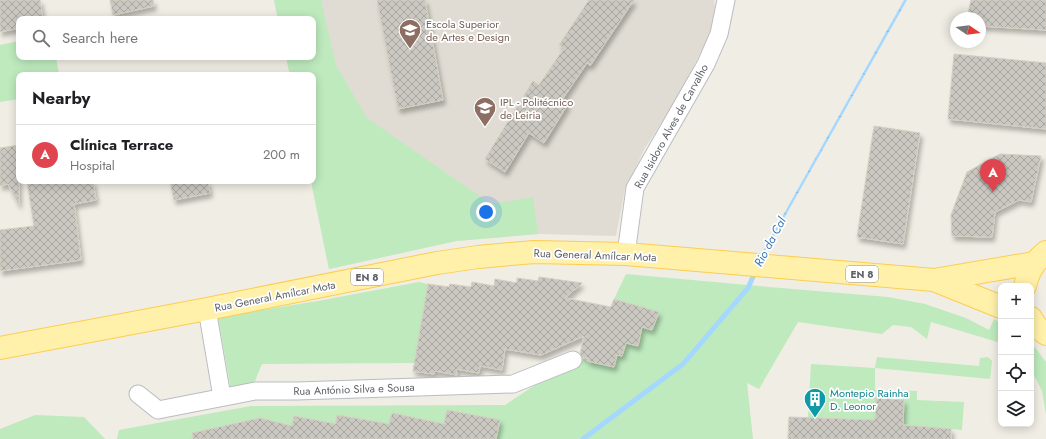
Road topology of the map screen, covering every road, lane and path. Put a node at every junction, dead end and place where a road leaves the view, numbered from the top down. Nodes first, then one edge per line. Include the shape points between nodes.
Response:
1 (726, 0) edge
2 (626, 254) junction
3 (1040, 258) edge
4 (934, 280) junction
5 (1026, 283) edge
6 (998, 306) edge
7 (207, 310) junction
8 (1034, 323) edge
9 (1046, 334) edge
10 (0, 348) edge
11 (573, 360) dead end
12 (138, 394) dead end
13 (222, 397) junction

1 - 2 street, Rua Isidoro Alves de Carvalho via 719,34 706,64 635,188
2 - 4 main road, Rua General Amílcar Mota / EN 8
2 - 7 main road, Rua General Amílcar Mota / EN 8 via 534,252 478,257 430,264
3 - 4 main road
3 - 5 main road
4 - 6 main road
7 - 10 main road, Rua General Amílcar Mota / EN 8
7 - 13 street
8 - 9 main road
11 - 13 street, Rua António Silva e Sousa via 513,384 255,391
12 - 13 street, Rua António Silva e Sousa via 158,410

